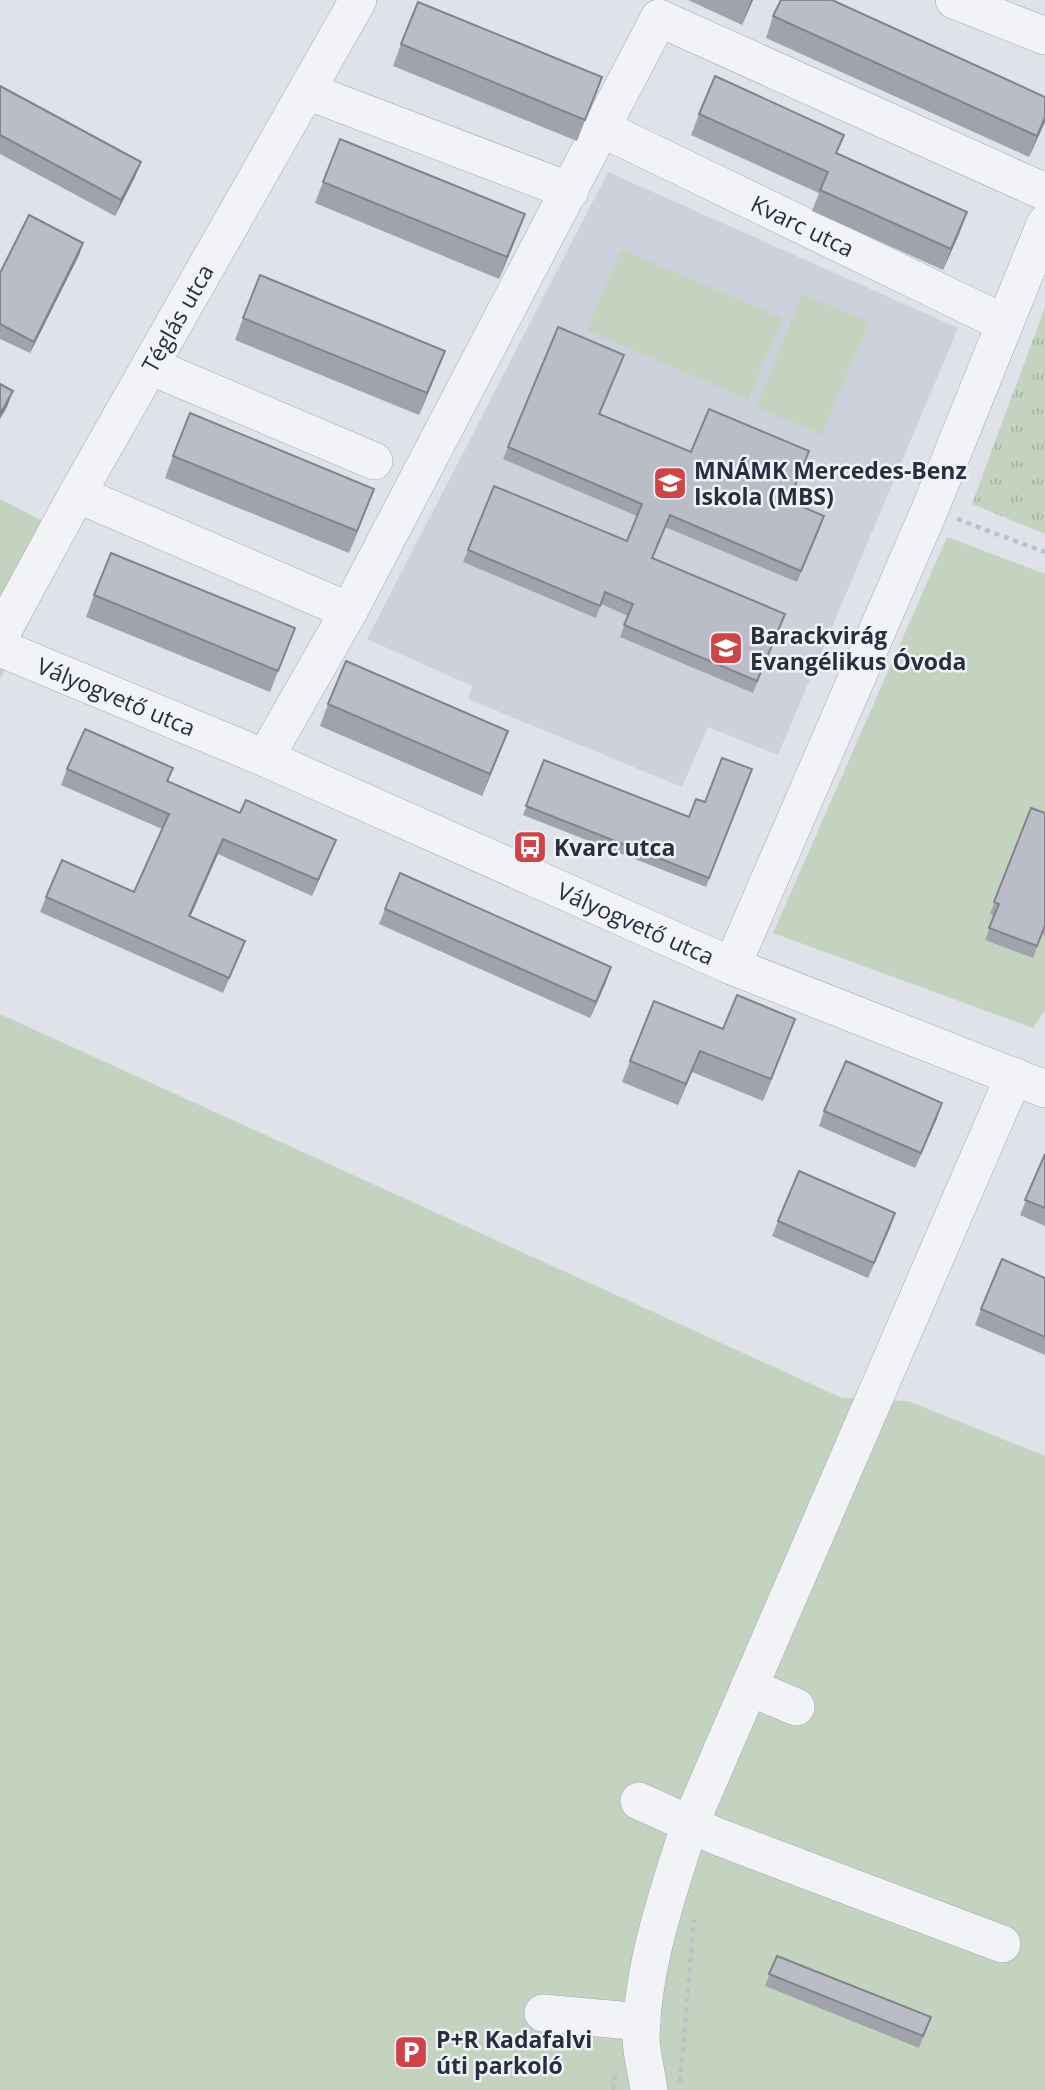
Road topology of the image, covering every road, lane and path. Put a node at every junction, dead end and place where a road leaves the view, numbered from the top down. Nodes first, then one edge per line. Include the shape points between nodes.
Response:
1 (358, 0) edge
2 (954, 0) edge
3 (1045, 36) edge
4 (307, 91) junction
5 (603, 129) junction
6 (570, 191) junction
7 (1045, 192) edge
8 (1045, 224) edge
9 (1004, 323) junction
10 (149, 366) junction
11 (374, 461) dead end
12 (77, 494) junction
13 (930, 509) junction
14 (1045, 552) edge
15 (349, 611) junction
16 (0, 636) edge
17 (0, 648) edge
18 (265, 758) junction
19 (732, 965) junction
20 (1034, 1079) edge
21 (750, 1687) junction
22 (796, 1707) dead end
23 (639, 1801) dead end
24 (690, 1824) junction
25 (1002, 1944) dead end
26 (543, 2013) dead end
27 (642, 2022) junction
28 (649, 2090) edge

1 - 4 street, Téglás utca
2 - 3 street
4 - 6 street
4 - 10 street, Téglás utca
5 - 6 street
5 - 7 street via 659,18
5 - 9 street, Kvarc utca
6 - 15 street
8 - 9 street
9 - 13 street
10 - 11 street
10 - 12 street, Téglás utca
12 - 15 street
12 - 16 street, Téglás utca
13 - 14 path
13 - 19 street
15 - 18 street
17 - 18 street, Vályogvető utca
18 - 19 street, Vályogvető utca
19 - 20 street, Vályogvető utca
20 - 21 street
21 - 22 street
21 - 24 street
23 - 24 street
24 - 25 street
24 - 27 street via 659,1924
26 - 27 street
27 - 28 street

